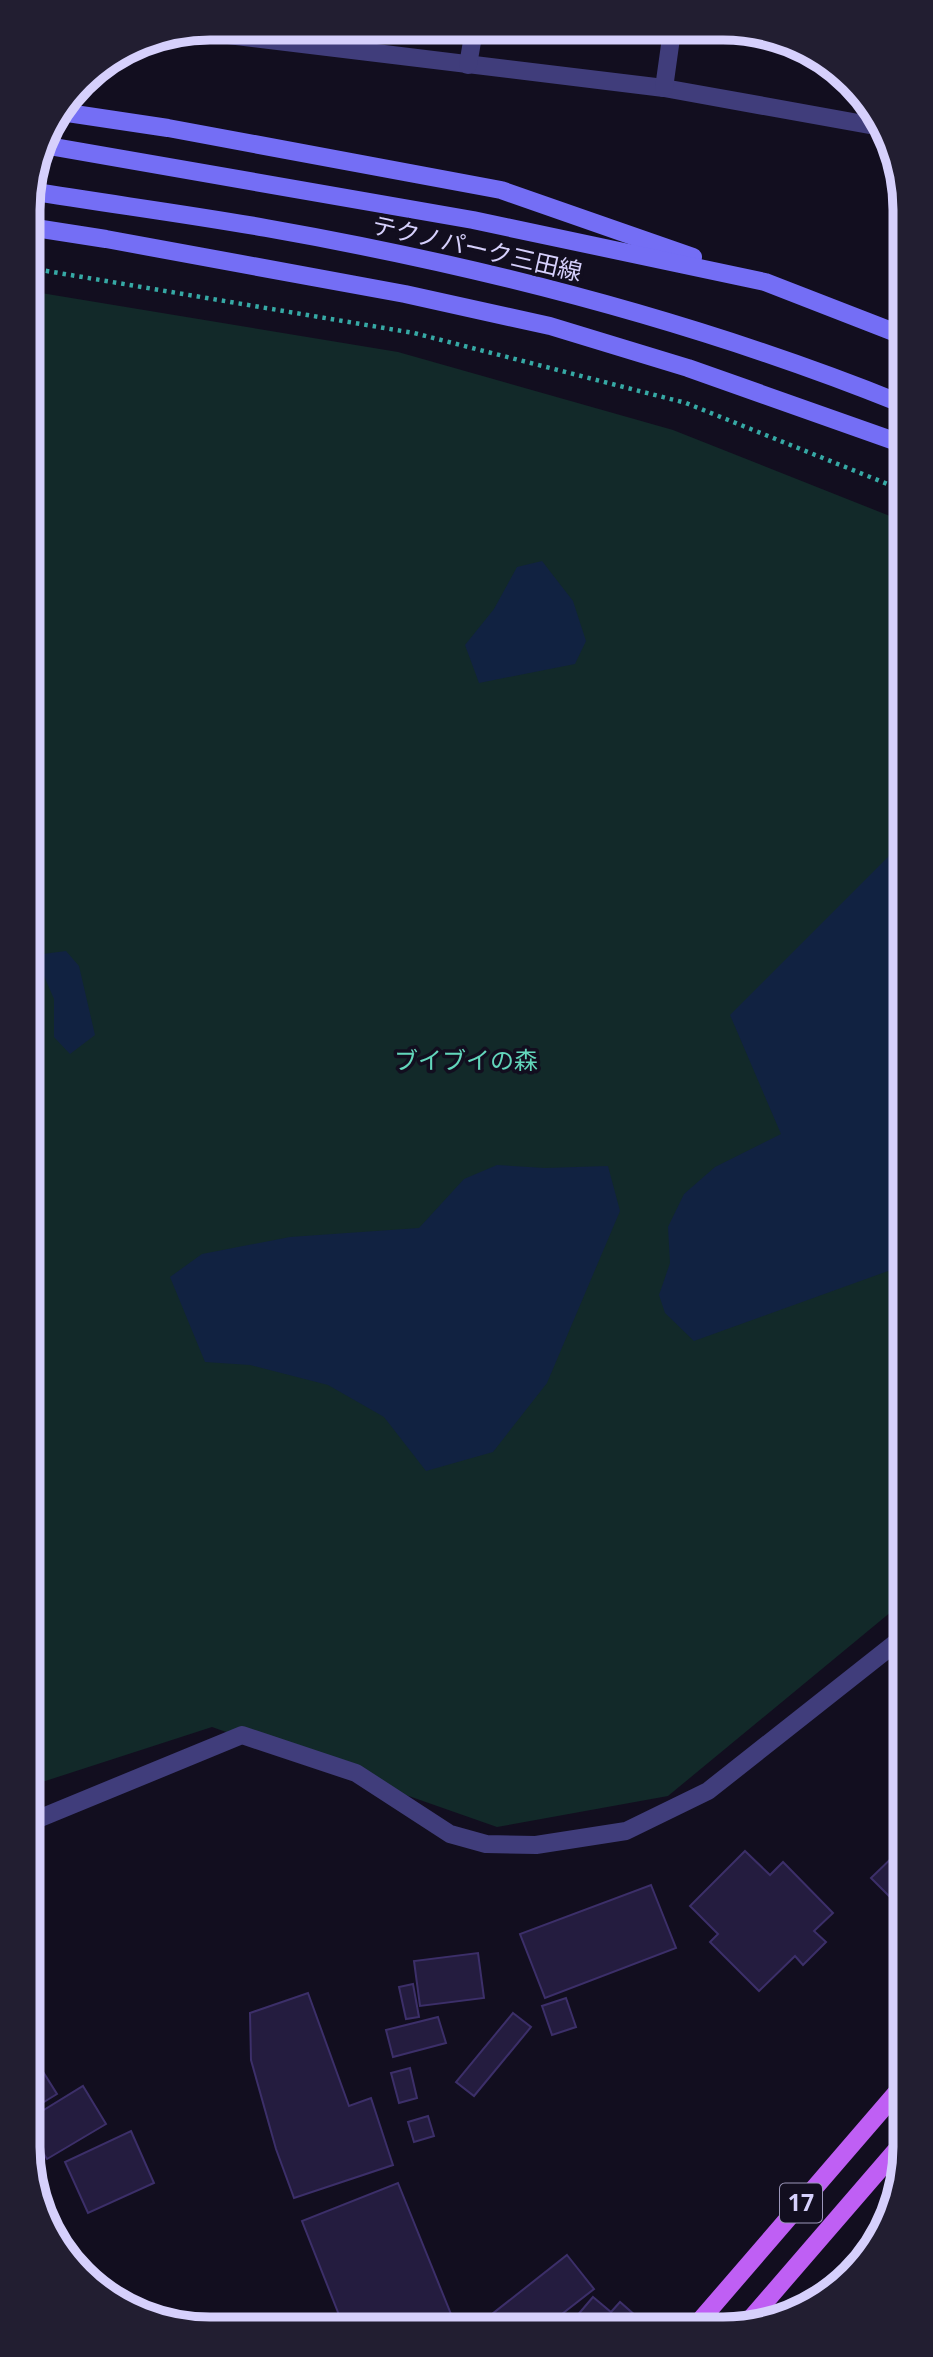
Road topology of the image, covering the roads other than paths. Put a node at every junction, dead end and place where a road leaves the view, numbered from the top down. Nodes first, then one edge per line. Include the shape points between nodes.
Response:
1 (316, 40) edge
2 (472, 40) edge
3 (670, 40) edge
4 (468, 65) junction
5 (664, 88) junction
6 (71, 113) edge
7 (869, 124) edge
8 (53, 147) edge
9 (42, 193) edge
10 (41, 230) edge
11 (765, 282) junction
12 (893, 332) edge
13 (893, 400) edge
14 (893, 440) edge
15 (892, 1645) edge
16 (40, 1818) edge
17 (892, 2098) edge
18 (892, 2155) edge
19 (756, 2313) edge
20 (703, 2317) edge

1 - 4 street
2 - 4 street
3 - 5 street
4 - 5 street
5 - 7 street
6 - 11 main road via 501,190
8 - 11 main road, テクノパーク三田線 via 473,220
9 - 13 main road, テクノパーク三田線 via 267,228 637,311
10 - 14 main road via 405,294 550,326 688,368
11 - 12 main road, テクノパーク三田線
15 - 16 street via 708,1791 626,1831 536,1846 486,1844 450,1834 356,1773 242,1735
17 - 20 main road, 17
18 - 19 main road, 17

